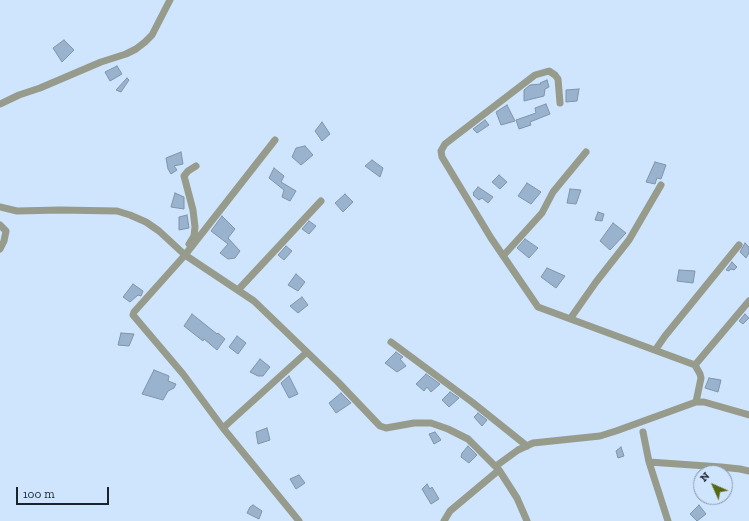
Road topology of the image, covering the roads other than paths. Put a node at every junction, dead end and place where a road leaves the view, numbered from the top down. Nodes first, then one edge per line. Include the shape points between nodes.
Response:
1 (170, 0) edge
2 (560, 103) dead end
3 (0, 104) edge
4 (275, 140) dead end
5 (586, 152) dead end
6 (196, 166) dead end
7 (661, 185) dead end
8 (321, 201) dead end
9 (0, 207) edge
10 (0, 225) edge
11 (739, 245) dead end
12 (0, 248) edge
13 (187, 252) junction
14 (503, 256) junction
15 (238, 290) junction
16 (749, 301) edge
17 (570, 318) junction
18 (391, 342) dead end
19 (656, 349) junction
20 (307, 352) junction
21 (695, 364) junction
22 (696, 402) junction
23 (749, 415) edge
24 (223, 428) junction
25 (643, 432) dead end
26 (527, 446) junction
27 (649, 462) junction
28 (498, 468) junction
29 (749, 471) edge
30 (299, 521) edge
31 (444, 521) edge
32 (527, 521) edge
33 (668, 521) edge

1 - 3 street via 152,35 136,49
2 - 14 street via 558,79 553,72 542,72 526,81 442,147 442,157
4 - 13 street
5 - 14 street via 553,192 542,213
6 - 13 street via 186,173 184,179 195,227
7 - 17 street via 629,240
8 - 15 street
9 - 13 street via 17,211 94,210 130,214 146,222
10 - 12 street via 6,231
11 - 19 street
13 - 15 street
13 - 24 street via 133,315 183,374
14 - 17 street via 538,307
15 - 20 street via 262,308
16 - 21 street
17 - 19 street
18 - 26 street
19 - 21 street
20 - 24 street
20 - 28 street via 380,426 390,428 414,423 439,425 468,439
21 - 22 street via 701,378
22 - 23 street
22 - 26 street via 600,436
24 - 30 street
25 - 27 street
26 - 28 street via 518,450
27 - 29 street
27 - 33 street
28 - 31 street via 450,511
28 - 32 street via 518,498

